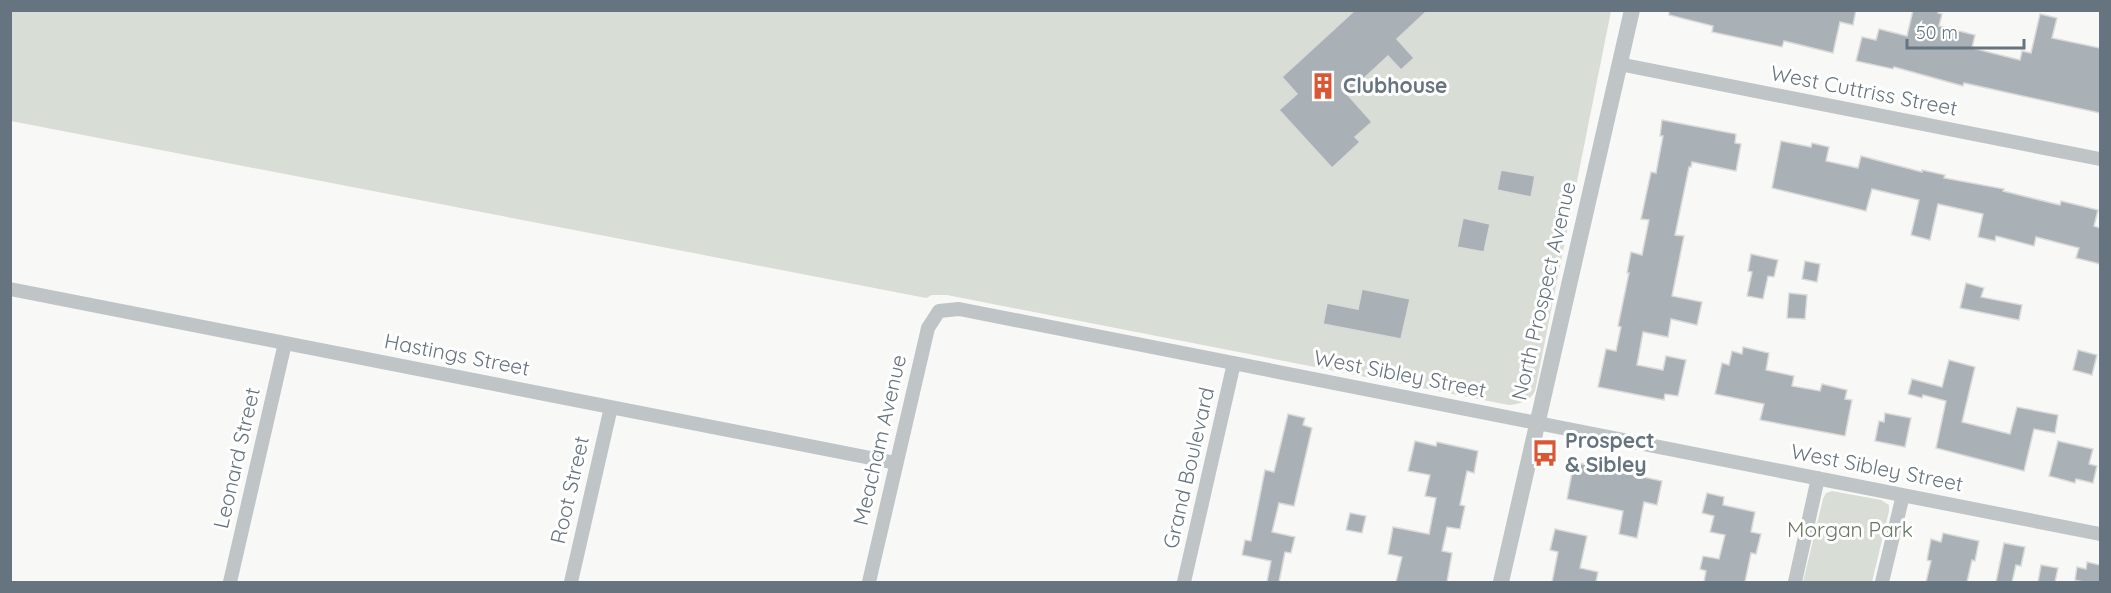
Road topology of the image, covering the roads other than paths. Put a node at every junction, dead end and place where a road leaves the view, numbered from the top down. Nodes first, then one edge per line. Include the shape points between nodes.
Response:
1 (1632, 10) edge
2 (1620, 64) junction
3 (2100, 159) edge
4 (10, 289) edge
5 (939, 311) joint
6 (285, 343) junction
7 (1234, 363) junction
8 (611, 407) junction
9 (1537, 422) junction
10 (896, 463) junction
11 (1818, 478) junction
12 (1903, 495) junction
13 (2100, 534) edge
14 (230, 582) edge
15 (571, 582) edge
16 (869, 582) edge
17 (1184, 582) edge
18 (1501, 582) edge
19 (1795, 582) edge
20 (1882, 582) edge

1 - 2 street, North Prospect Avenue
2 - 3 street, West Cuttriss Street
2 - 9 street, North Prospect Avenue
4 - 6 street, Hastings Street
5 - 7 street, West Sibley Street via 959,309
5 - 10 street, Meacham Avenue via 928,328
6 - 8 street, Hastings Street
6 - 14 street, Leonard Street
7 - 9 street, West Sibley Street
7 - 17 street, Grand Boulevard
8 - 10 street, Hastings Street
8 - 15 street, Root Street
9 - 11 street, West Sibley Street
9 - 18 street, North Prospect Avenue
10 - 16 street, Meacham Avenue
11 - 12 street, West Sibley Street
11 - 19 street
12 - 13 street, West Sibley Street
12 - 20 street

